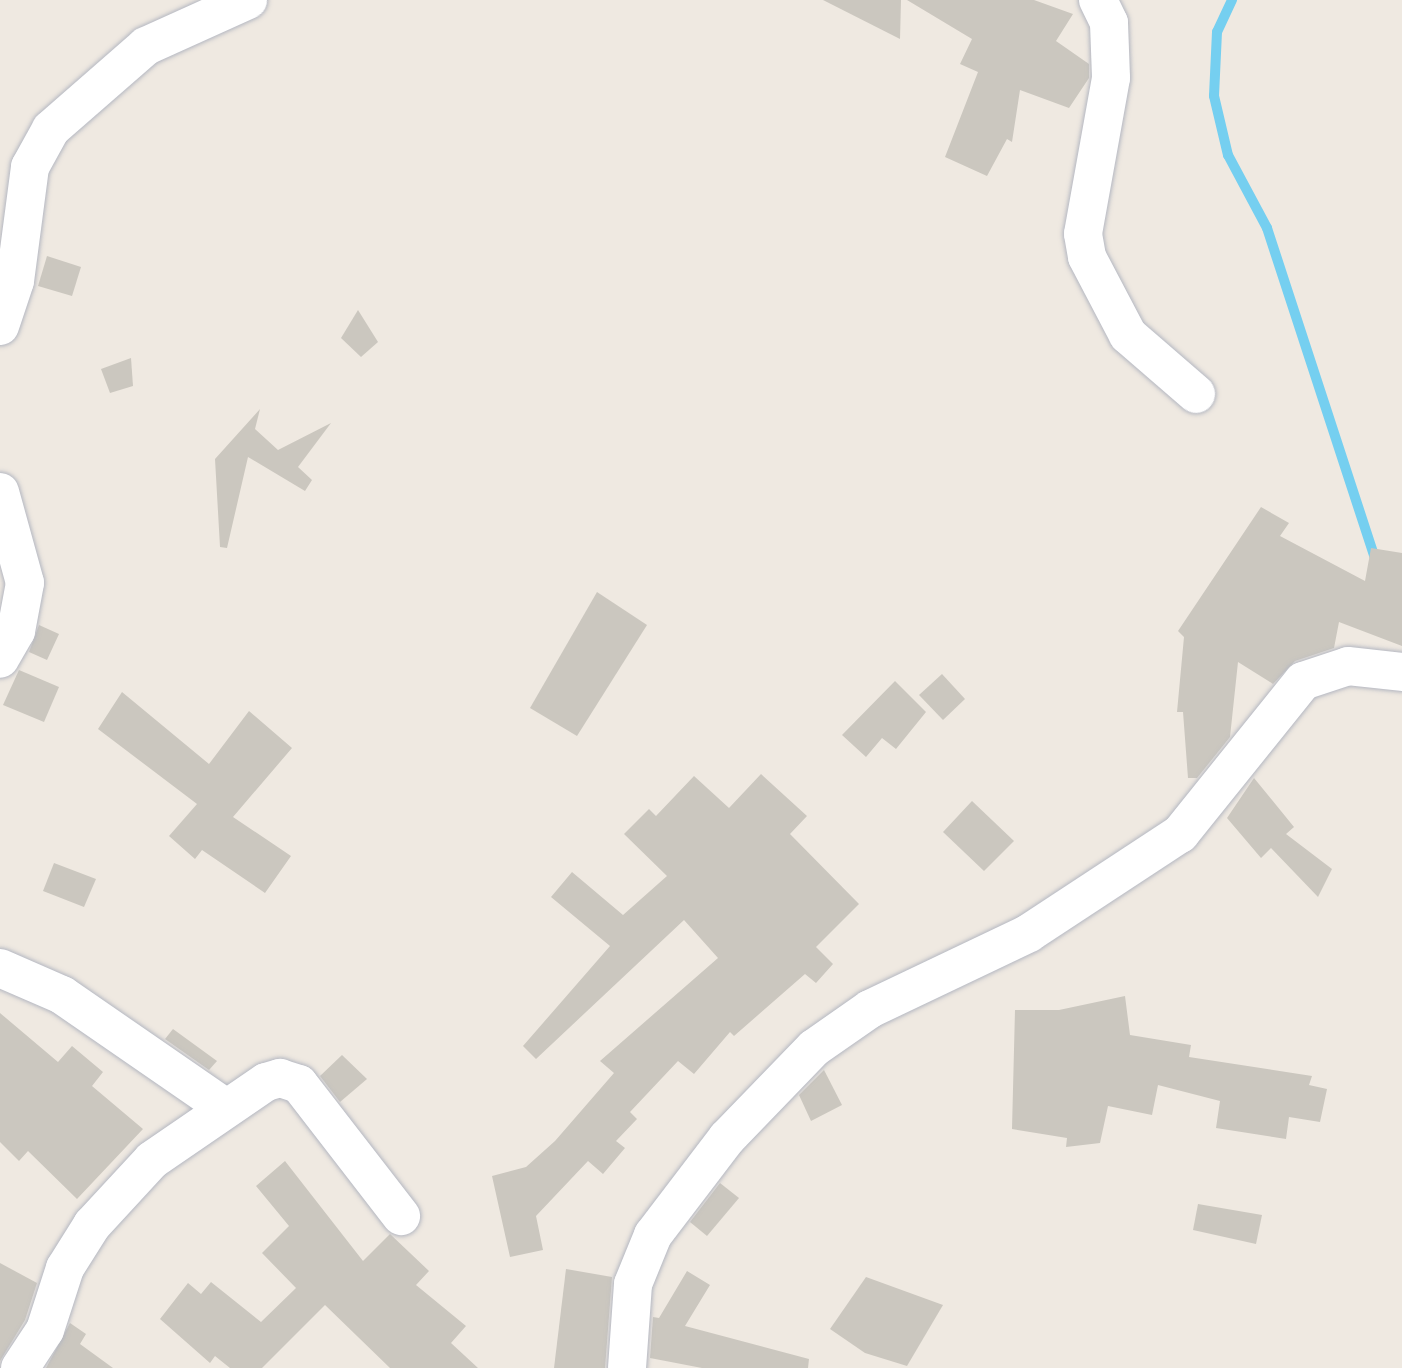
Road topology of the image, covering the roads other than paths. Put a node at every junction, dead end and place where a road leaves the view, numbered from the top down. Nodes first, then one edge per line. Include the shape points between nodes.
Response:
1 (248, 0) edge
2 (1098, 0) edge
3 (0, 326) edge
4 (1196, 394) dead end
5 (0, 492) edge
6 (0, 659) edge
7 (1398, 672) edge
8 (0, 968) edge
9 (226, 1108) junction
10 (401, 1216) dead end
11 (20, 1368) edge
12 (627, 1368) edge

1 - 3 street via 146,46 51,128 30,167 15,281
2 - 4 street via 1108,23 1111,78 1083,234 1087,257 1123,329
5 - 6 street via 25,583 16,631
7 - 12 street via 1348,666 1303,681 1180,834 1029,933 870,1009 814,1048 727,1138 653,1236 633,1284
8 - 9 street via 62,995
9 - 10 street via 273,1079 299,1084
9 - 11 street via 152,1160 92,1225 65,1268 45,1330

